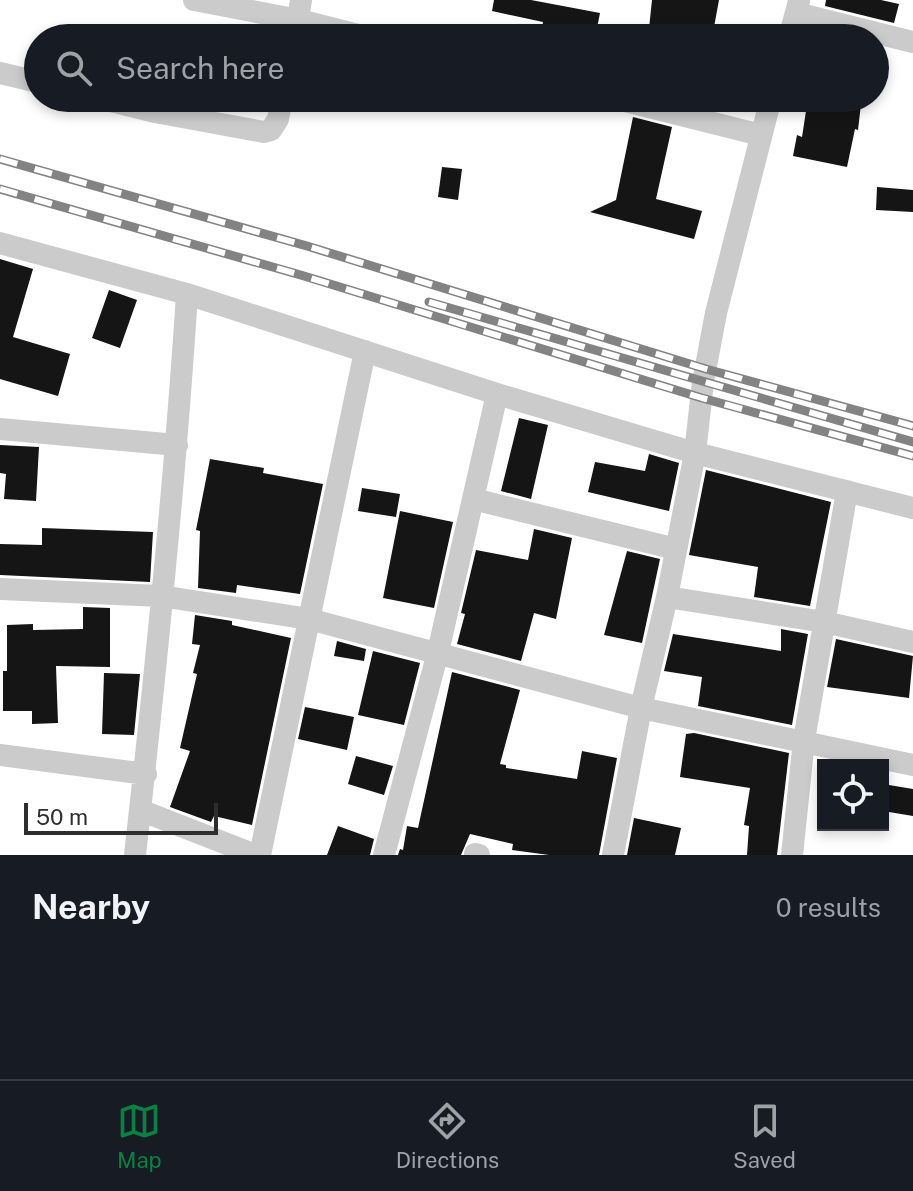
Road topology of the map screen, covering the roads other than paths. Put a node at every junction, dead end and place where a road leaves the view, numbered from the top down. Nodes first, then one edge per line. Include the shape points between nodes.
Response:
1 (194, 0) edge
2 (798, 7) edge
3 (298, 19) edge
4 (854, 24) edge
5 (889, 35) edge
6 (913, 42) edge
7 (0, 73) edge
8 (24, 79) edge
9 (155, 112) edge
10 (279, 112) edge
11 (669, 112) edge
12 (767, 112) edge
13 (761, 135) junction
14 (0, 243) edge
15 (187, 294) junction
16 (365, 351) junction
17 (497, 394) junction
18 (0, 429) edge
19 (177, 445) junction
20 (695, 453) junction
21 (847, 491) junction
22 (473, 499) junction
23 (913, 508) edge
24 (676, 549) junction
25 (0, 589) edge
26 (161, 596) junction
27 (667, 597) junction
28 (309, 619) junction
29 (824, 622) junction
30 (913, 642) edge
31 (438, 652) junction
32 (641, 708) junction
33 (804, 740) junction
34 (0, 755) edge
35 (913, 765) edge
36 (146, 774) junction
37 (140, 810) junction
38 (135, 855) edge
39 (258, 855) edge
40 (384, 855) edge
41 (613, 855) edge
42 (792, 855) edge

1 - 3 street
2 - 4 street
5 - 6 street
7 - 8 street
9 - 10 street via 264,132 271,130
11 - 13 street
12 - 13 street
13 - 20 street via 716,313
14 - 15 street
15 - 16 street
15 - 19 street
16 - 17 street
16 - 28 street
17 - 20 street
17 - 22 street
18 - 19 street
19 - 26 street
20 - 21 street
20 - 24 street
21 - 23 street
21 - 29 street
22 - 24 street
22 - 31 street
24 - 27 street
25 - 26 street
26 - 28 street
26 - 36 street
27 - 29 street
27 - 32 street
28 - 31 street
28 - 39 street
29 - 30 street
29 - 33 street
31 - 32 street
31 - 40 street
32 - 33 street
32 - 41 street
33 - 35 street
33 - 42 street
34 - 36 street
36 - 37 street
37 - 38 street
37 - 39 street

